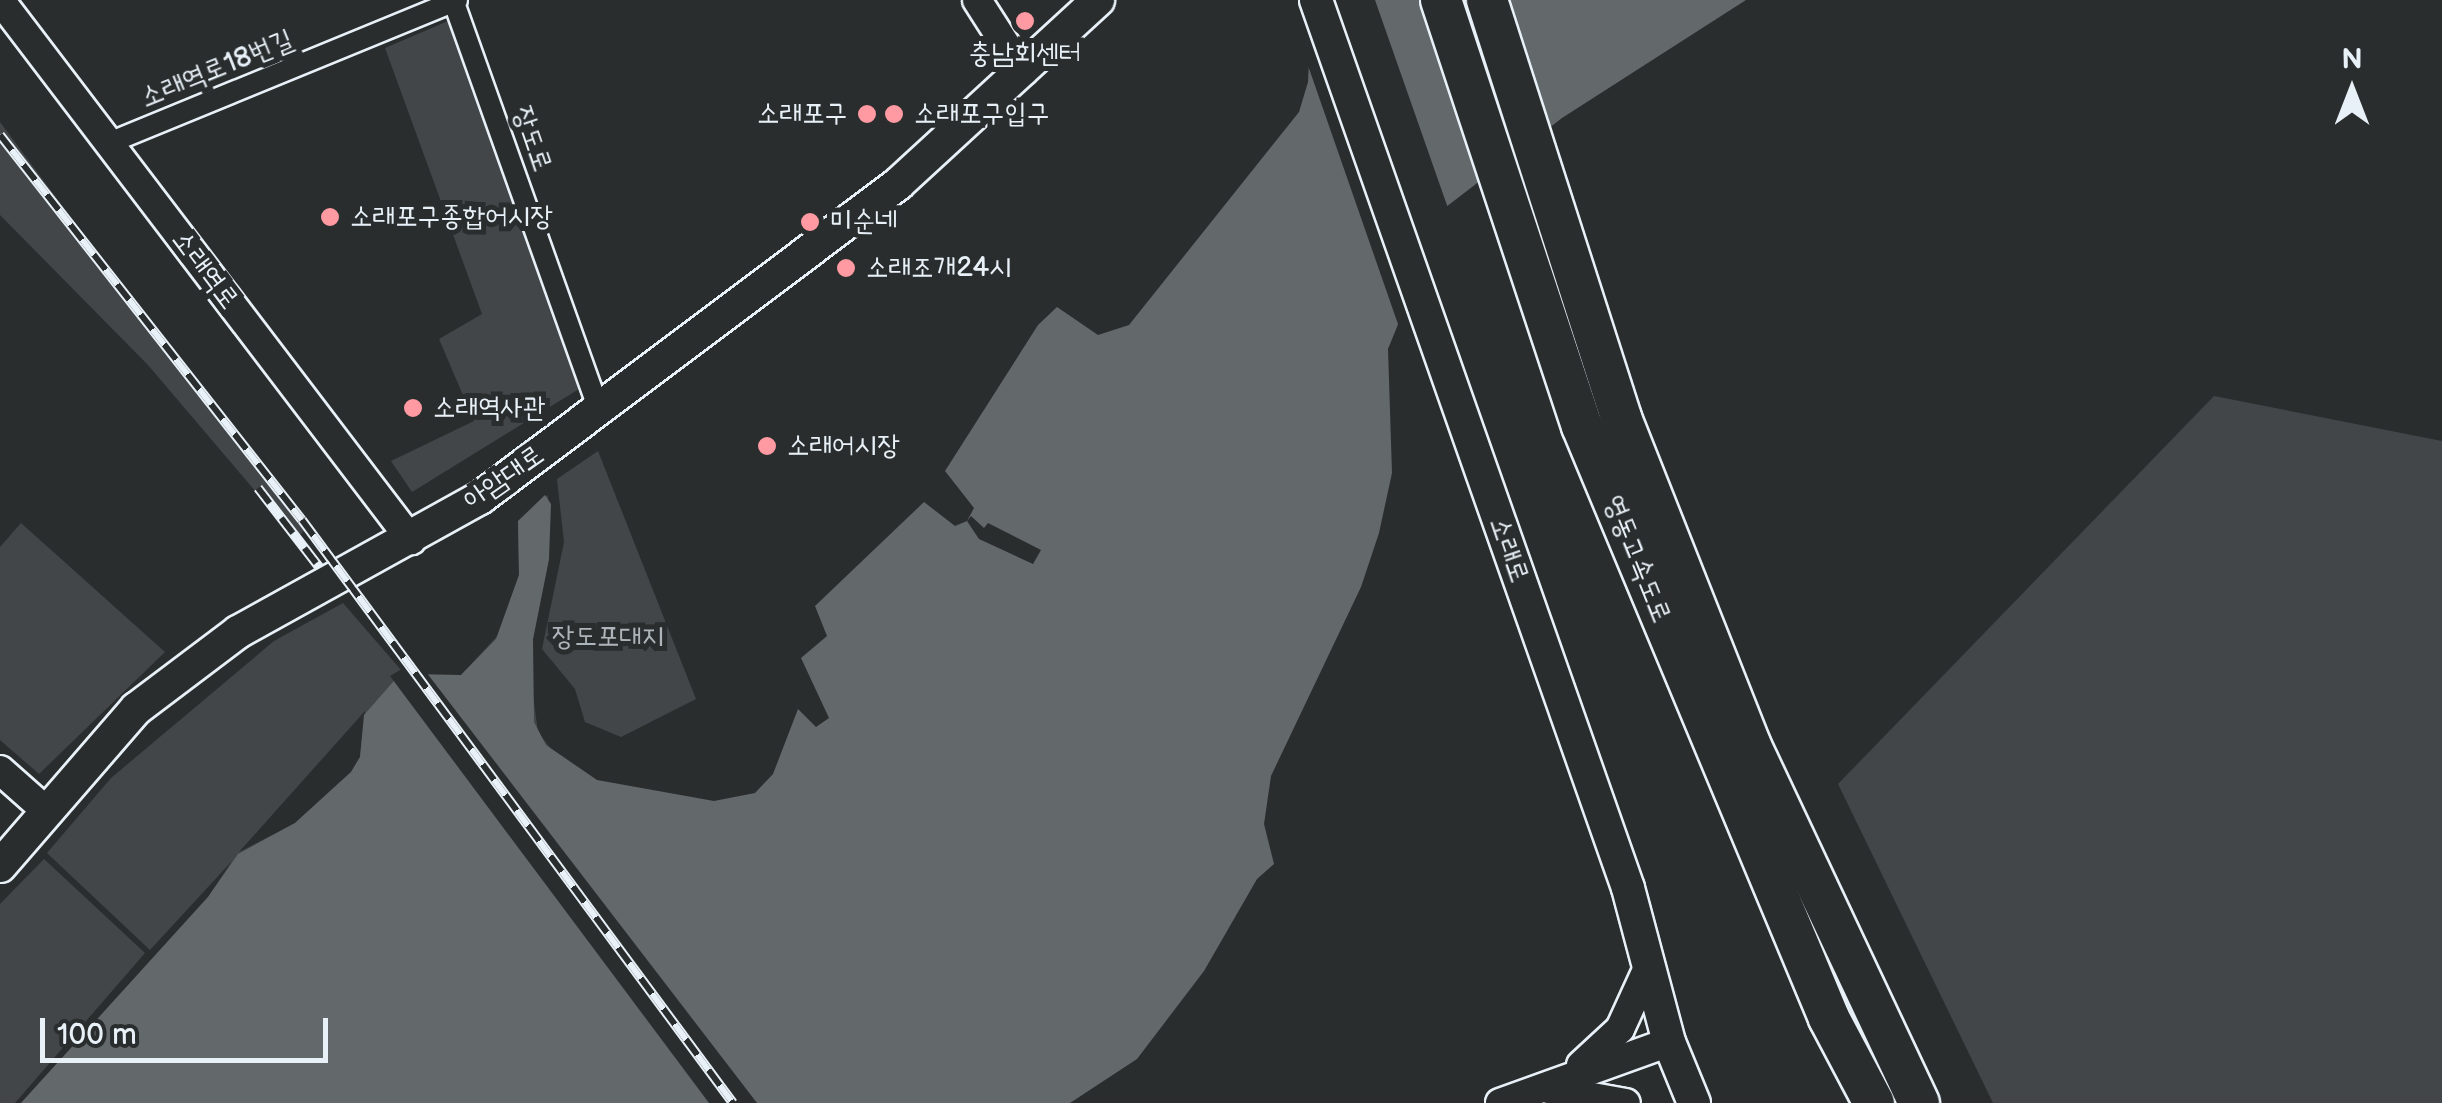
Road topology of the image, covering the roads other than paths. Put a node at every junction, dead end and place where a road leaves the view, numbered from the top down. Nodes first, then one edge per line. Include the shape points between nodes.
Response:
1 (0, 0) edge
2 (977, 0) edge
3 (1098, 0) edge
4 (1316, 0) edge
5 (1441, 0) edge
6 (1487, 0) edge
7 (455, 1) edge
8 (1023, 72) junction
9 (109, 144) junction
10 (599, 410) junction
11 (410, 540) junction
12 (0, 770) edge
13 (45, 810) junction
14 (0, 866) edge
15 (1647, 970) junction
16 (1669, 1042) junction
17 (1550, 1085) junction
18 (1500, 1103) edge
19 (1626, 1103) edge
20 (1694, 1103) edge
21 (1874, 1103) edge
22 (1918, 1103) edge

1 - 9 street, 소래역로
2 - 8 street
3 - 8 main road, 아암대로
4 - 15 main road, 소래로 via 1628,888
5 - 21 highway, 영동고속도로 via 1582,426 1828,1018
6 - 22 highway, 영동고속도로 via 1621,418 1750,744
7 - 9 street, 소래역로18번길
7 - 10 street, 장도로
8 - 10 main road, 아암대로 via 898,184
9 - 11 street, 소래역로
10 - 11 main road, 아암대로 via 480,498
11 - 13 main road, 아암대로 via 238,632 136,709
12 - 13 street
13 - 14 main road, 아암대로
15 - 16 main road, 소래로
15 - 17 street via 1608,1044
16 - 17 street
16 - 20 main road, 소래로
17 - 18 street
17 - 19 street

